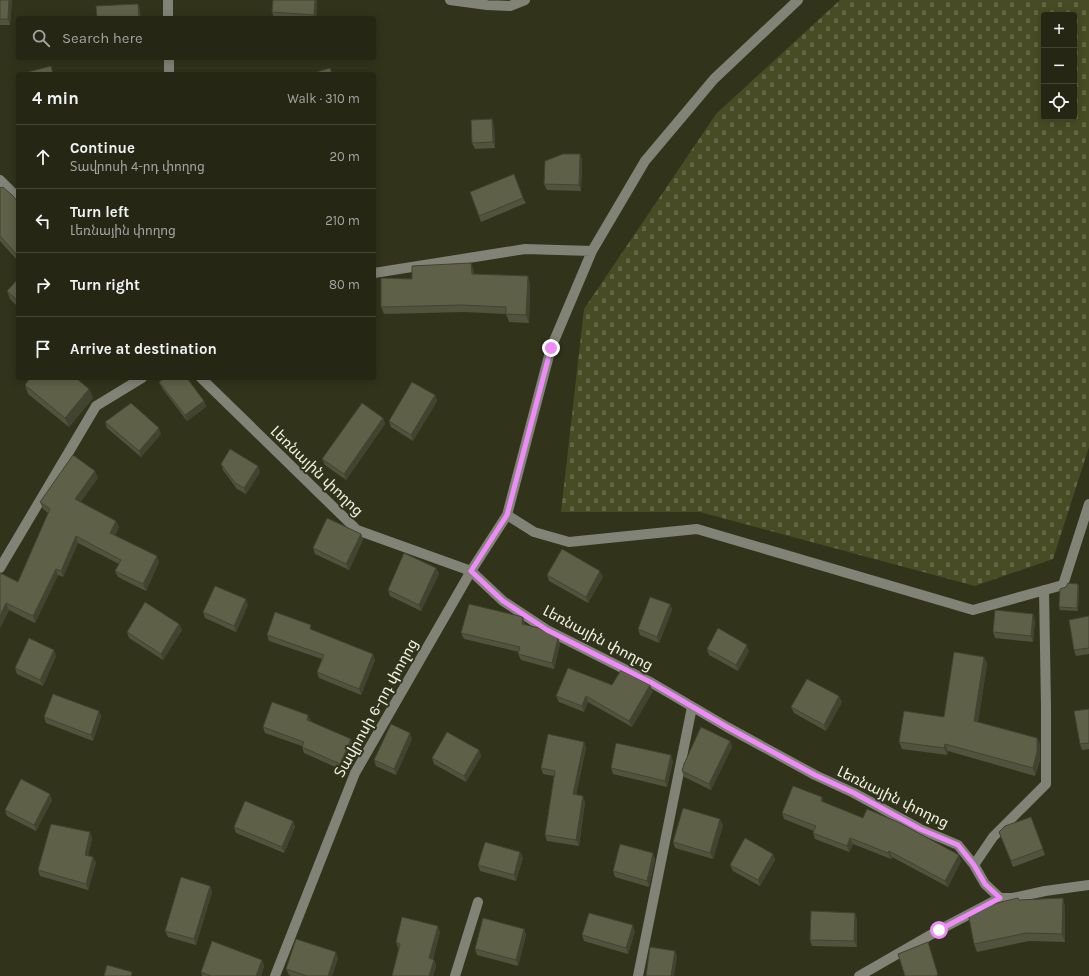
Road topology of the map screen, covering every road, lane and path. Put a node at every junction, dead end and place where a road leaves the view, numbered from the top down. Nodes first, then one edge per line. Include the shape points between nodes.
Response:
1 (168, 0) edge
2 (450, 0) edge
3 (525, 0) edge
4 (798, 0) edge
5 (168, 16) edge
6 (169, 60) edge
7 (169, 72) edge
8 (0, 180) edge
9 (16, 196) edge
10 (592, 251) junction
11 (376, 273) edge
12 (139, 380) edge
13 (203, 380) edge
14 (1089, 504) edge
15 (507, 515) junction
16 (0, 568) edge
17 (471, 571) junction
18 (1044, 590) junction
19 (692, 707) junction
20 (974, 865) junction
21 (1089, 885) edge
22 (1000, 898) junction
23 (478, 902) dead end
24 (275, 976) edge
25 (455, 976) edge
26 (638, 976) edge
27 (859, 976) edge

1 - 5 street
2 - 3 street via 510,6
4 - 10 street, Տավրոսի 6-րդ փողոց via 714,79 645,161
6 - 7 street
8 - 9 street
10 - 11 street via 525,248
10 - 15 street, Տավրոսի 6-րդ փողոց via 551,348
12 - 16 street via 96,406
13 - 17 street, Լեռնային փողոց via 357,530
14 - 18 street via 1063,585
15 - 17 street, Տավրոսի 6-րդ փողոց
15 - 18 street via 534,532 569,542 697,529 973,610
17 - 19 street, Լեռնային փողոց via 503,601 547,630 652,683
17 - 24 street, Տավրոսի 6-րդ փողոց via 354,772
18 - 20 street via 1046,784 993,837
19 - 20 street, Լեռնային փողոց via 815,775 920,829 958,845
19 - 26 street
20 - 22 street, Լեռնային փողոց via 985,884
21 - 22 street
22 - 27 street
23 - 25 street

